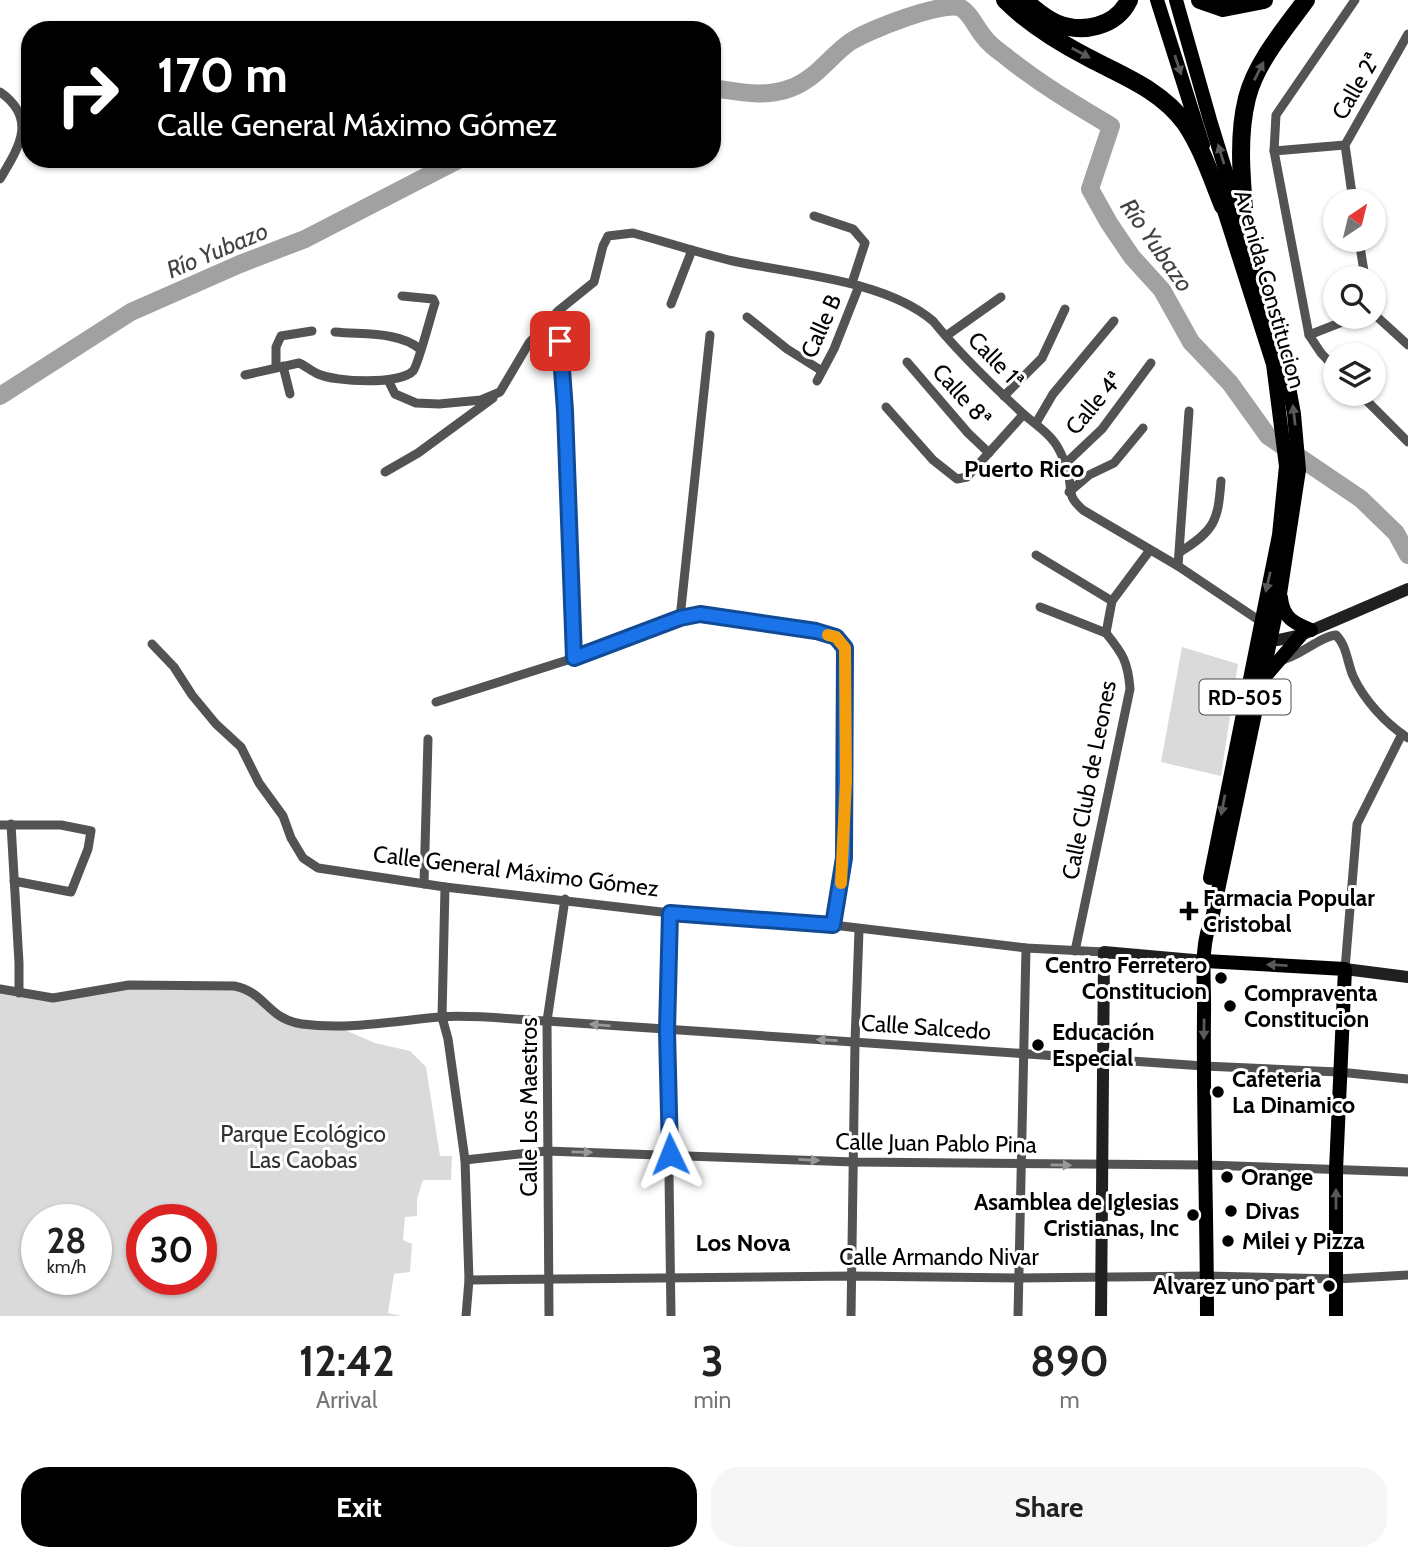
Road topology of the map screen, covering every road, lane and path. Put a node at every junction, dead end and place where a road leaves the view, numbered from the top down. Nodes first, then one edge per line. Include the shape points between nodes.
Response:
1 (1005, 0) edge
2 (1024, 0) edge
3 (1129, 0) edge
4 (1157, 0) edge
5 (1176, 0) edge
6 (1200, 0) edge
7 (1264, 0) edge
8 (1306, 0) edge
9 (1354, 0) edge
10 (1408, 34) edge
11 (0, 92) edge
12 (21, 120) edge
13 (21, 139) edge
14 (1345, 145) junction
15 (1274, 150) junction
16 (0, 179) edge
17 (1351, 189) edge
18 (1223, 206) junction
19 (814, 216) dead end
20 (1245, 234) junction
21 (692, 250) junction
22 (855, 285) junction
23 (402, 296) dead end
24 (1001, 298) dead end
25 (671, 303) dead end
26 (1065, 309) dead end
27 (747, 317) dead end
28 (1114, 321) dead end
29 (1386, 325) edge
30 (1324, 329) edge
31 (312, 331) dead end
32 (335, 332) dead end
33 (710, 335) dead end
34 (1309, 335) junction
35 (946, 337) junction
36 (560, 341) dead end
37 (1408, 345) edge
38 (420, 349) junction
39 (1323, 355) edge
40 (907, 362) dead end
41 (1279, 362) junction
42 (1151, 363) dead end
43 (280, 367) junction
44 (822, 371) junction
45 (245, 375) dead end
46 (388, 380) junction
47 (817, 381) dead end
48 (500, 392) junction
49 (290, 394) dead end
50 (1004, 396) junction
51 (1372, 406) edge
52 (886, 407) dead end
53 (1189, 411) dead end
54 (1023, 415) junction
55 (1036, 423) junction
56 (1143, 428) dead end
57 (1408, 442) edge
58 (989, 453) junction
59 (1064, 466) junction
60 (1292, 468) junction
61 (386, 472) dead end
62 (1222, 481) dead end
63 (1069, 492) junction
64 (1150, 550) junction
65 (1180, 552) junction
66 (1036, 555) dead end
67 (1178, 566) junction
68 (1408, 589) edge
69 (1280, 594) junction
70 (1112, 601) junction
71 (1040, 607) dead end
72 (680, 618) junction
73 (1260, 621) junction
74 (1309, 631) junction
75 (1107, 633) junction
76 (1264, 638) junction
77 (152, 644) dead end
78 (574, 658) junction
79 (1272, 659) junction
80 (436, 702) dead end
81 (1405, 736) edge
82 (428, 739) dead end
83 (11, 824) junction
84 (0, 825) edge
85 (13, 881) junction
86 (424, 884) junction
87 (445, 887) junction
88 (565, 900) junction
89 (670, 913) junction
90 (833, 925) junction
91 (1208, 928) junction
92 (859, 929) junction
93 (1026, 948) junction
94 (1075, 951) junction
95 (1104, 952) junction
96 (1205, 961) junction
97 (1345, 969) junction
98 (1408, 976) edge
99 (0, 989) edge
100 (19, 993) junction
101 (442, 1017) junction
102 (547, 1021) junction
103 (667, 1031) junction
104 (855, 1042) junction
105 (1023, 1053) junction
106 (1101, 1058) junction
107 (1203, 1066) junction
108 (1339, 1072) junction
109 (1408, 1079) edge
110 (546, 1151) junction
111 (670, 1154) junction
112 (465, 1160) junction
113 (854, 1162) junction
114 (1020, 1164) junction
115 (1103, 1165) junction
116 (1206, 1165) junction
117 (1336, 1170) junction
118 (1408, 1172) edge
119 (1408, 1275) edge
120 (852, 1276) junction
121 (1101, 1276) junction
122 (1207, 1276) junction
123 (671, 1278) junction
124 (1019, 1278) junction
125 (1337, 1279) junction
126 (469, 1280) junction
127 (550, 1280) junction
128 (466, 1316) edge
129 (549, 1316) edge
130 (671, 1316) edge
131 (851, 1316) edge
132 (1018, 1316) edge
133 (1101, 1316) edge
134 (1207, 1316) edge
135 (1336, 1316) edge

1 -> 18 highway via 1053,38 1149,89 1167,104 1185,123
2 - 3 highway via 1054,22 1081,29 1107,22
4 -> 18 main road, Avenida Constitucion / RD-505
20 -> 5 main road, RD-505
6 - 7 highway via 1223,8
20 -> 8 highway via 1241,148 1247,98 1267,55
9 - 15 street via 1276,115
10 - 14 street, Calle 2ª
11 - 12 street
13 - 16 street
14 - 15 street
14 - 17 street, Calle 2ª
15 - 34 street
18 - 41 main road, Avenida Constitucion / RD-505
19 - 22 street, Calle B via 853,229 865,243
20 - 41 main road, RD-505
21 - 22 street, Calle 1ª
21 - 25 street
21 - 48 street, Calle 1ª via 634,233 608,236 594,282 575,295 529,343
22 - 35 street, Calle 1ª via 921,311
22 - 44 street, Calle B
23 - 38 street via 434,301
24 - 35 street
26 - 50 street via 1042,358
27 - 44 street
28 - 55 street via 1053,394
29 - 37 street
30 - 34 street
31 - 43 street via 281,336 276,347
32 - 38 street via 397,337
33 - 72 street
34 - 39 street
35 - 50 street, Calle 1ª
36 - 78 street
38 - 46 street via 412,372
40 - 58 street, Calle 8ª
41 - 60 main road, Avenida Constitucion / RD-505 via 1281,414
42 - 59 street, Calle 4ª via 1102,429
43 - 45 street
43 - 46 street via 299,363 318,374
43 - 49 street
44 - 47 street, Calle B
46 - 48 street via 395,394 416,403 481,400
48 - 61 street
50 - 54 street, Calle 1ª
51 - 57 street
52 - 58 street via 933,460 957,479 967,477
53 - 65 street
54 - 55 street, Calle 1ª
54 - 58 street
55 - 59 street, Calle 1ª via 1056,444
56 - 63 street via 1114,463
59 - 63 street, Calle 1ª
60 - 69 main road, RD-505
60 -> 73 main road, Avenida Constitucion / RD-505
62 - 65 street via 1219,507 1209,531
63 - 64 street via 1083,510
64 - 67 street
64 - 70 street
65 - 67 street
66 - 70 street
67 - 73 street
68 - 74 street
69 - 74 main road via 1285,614
69 - 76 main road, RD-505
70 - 75 street
71 - 75 street
72 - 78 street
72 - 90 street via 700,614 816,631 836,637 845,648 844,858
73 - 76 main road, Avenida Constitucion / RD-505
74 - 76 street via 1278,640
74 - 79 main road
75 - 94 street, Calle Club de Leones via 1129,667 1130,689
76 - 79 main road, RD-505
76 -> 91 main road, Avenida Constitucion / RD-505 via 1208,888 1204,918
77 - 86 street, Calle General Máximo Gómez via 216,724 241,747 303,858 318,868
78 - 80 street
79 - 81 street via 1289,659 1336,635 1369,702
79 - 91 main road, RD-505 via 1262,680
81 - 97 street via 1357,824
82 - 86 street
83 - 84 street
83 - 85 street
83 - 85 street via 91,831 89,849 71,892
85 - 100 street
86 - 87 street, Calle General Máximo Gómez
87 - 88 street, Calle General Máximo Gómez
87 - 101 street
88 - 89 street, Calle General Máximo Gómez
88 - 102 street, Calle Los Maestros
89 - 90 street, Calle General Máximo Gómez
89 - 103 street
90 - 92 street, Calle General Máximo Gómez
91 - 96 main road, RD-505
92 - 93 street, Calle General Máximo Gómez
92 - 104 street
93 - 94 street, Calle General Máximo Gómez
93 - 105 street
94 - 95 street, Calle General Máximo Gómez
95 - 96 street, Calle General Máximo Gómez
95 - 106 street
97 -> 96 main road, Calle General Máximo Gómez
96 -> 107 main road, RD-505
97 - 98 street, Calle General Máximo Gómez
97 - 108 main road
99 - 100 street, Calle Salcedo
100 - 101 street, Calle Salcedo via 53,998 129,985 234,986 257,995 282,1019 300,1024 338,1027
101 - 102 street, Calle Salcedo
101 - 112 street
103 -> 102 street, Calle Salcedo
102 - 110 street, Calle Los Maestros
104 -> 103 street, Calle Salcedo
103 - 111 street
104 - 105 street, Calle Salcedo
104 - 113 street
105 - 106 street, Calle Salcedo
105 - 114 street
106 - 107 street, Calle Salcedo
106 - 115 street
107 - 108 street, Calle Salcedo
107 - 116 main road, RD-505
108 - 109 street, Calle Salcedo
108 - 117 main road
110 -> 111 street, Calle Juan Pablo Pina
110 - 112 street, Calle Juan Pablo Pina
110 - 127 street, Calle Los Maestros
111 -> 113 street, Calle Juan Pablo Pina
111 - 123 street
112 - 126 street
113 - 114 street, Calle Juan Pablo Pina
113 - 120 street
114 -> 115 street, Calle Juan Pablo Pina
114 - 124 street
115 - 116 street, Calle Juan Pablo Pina
115 - 121 street
116 - 117 street, Calle Juan Pablo Pina
116 - 122 main road, RD-505
117 - 118 street, Calle Juan Pablo Pina
125 -> 117 main road
119 - 125 street, Calle Armando Nivar
120 - 123 street, Calle Armando Nivar
120 - 124 street, Calle Armando Nivar
120 - 131 street
121 - 122 street, Calle Armando Nivar
121 - 124 street, Calle Armando Nivar
121 - 133 street
122 - 125 street, Calle Armando Nivar
122 - 134 main road, RD-505
123 - 127 street, Calle Armando Nivar
123 - 130 street
124 - 132 street
125 - 135 main road
126 - 127 street, Calle Armando Nivar
126 - 128 street
127 - 129 street, Calle Los Maestros

